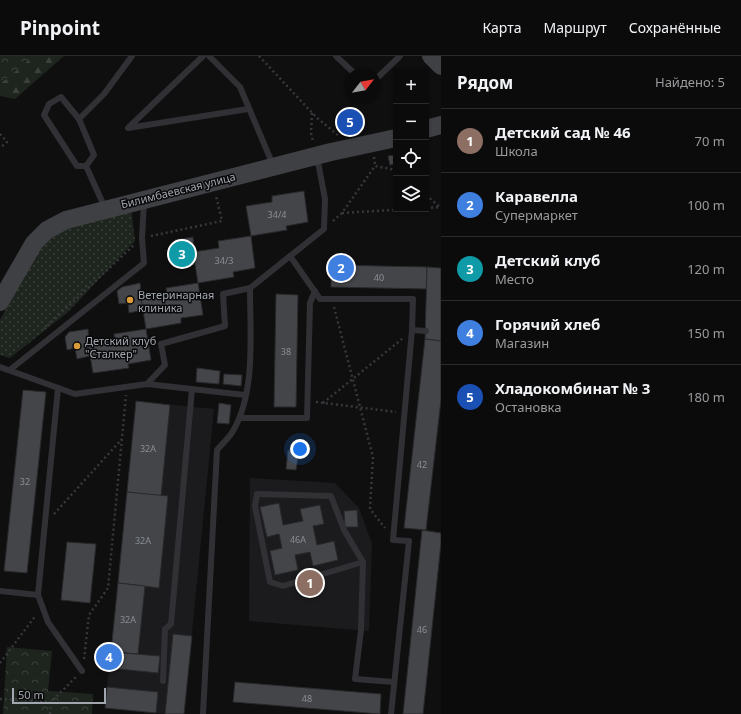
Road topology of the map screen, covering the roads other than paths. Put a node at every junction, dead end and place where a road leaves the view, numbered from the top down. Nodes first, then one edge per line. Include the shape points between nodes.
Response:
1 (132, 56) edge
2 (204, 56) edge
3 (208, 56) edge
4 (336, 56) edge
5 (400, 56) edge
6 (431, 56) edge
7 (441, 66) edge
8 (349, 68) edge
9 (381, 74) edge
10 (248, 109) junction
11 (79, 119) junction
12 (441, 125) edge
13 (429, 129) edge
14 (393, 139) edge
15 (317, 155) junction
16 (86, 166) junction
17 (273, 166) junction
18 (145, 198) junction
19 (105, 208) junction
20 (290, 256) junction
21 (250, 288) junction
22 (315, 291) junction
23 (0, 302) edge
24 (412, 330) junction
25 (426, 331) dead end
26 (0, 367) edge
27 (11, 369) junction
28 (147, 384) junction
29 (58, 388) junction
30 (192, 389) junction
31 (245, 395) junction
32 (240, 418) junction
33 (363, 562) junction
34 (0, 591) edge
35 (38, 595) junction
36 (82, 671) road end
37 (163, 681) dead end
38 (394, 682) junction
39 (203, 714) edge
40 (391, 714) edge

1 - 11 lane via 104,94
2 - 10 lane via 128,128
3 - 10 lane via 240,87
4 - 8 lane
5 - 9 lane
6 - 7 main road
10 - 17 lane
11 - 16 lane via 94,155
11 - 16 lane via 61,97 48,104 44,115 76,166
12 - 13 main road
14 - 15 main road, Билимбаевская улица
15 - 17 main road, Билимбаевская улица
15 - 20 lane via 325,199 324,229
16 - 19 lane
17 - 18 main road, Билимбаевская улица
18 - 19 main road, Билимбаевская улица
18 - 27 lane via 142,238 144,263
19 - 23 main road, Билимбаевская улица via 66,220 47,230 34,243
20 - 21 lane
20 - 22 lane
21 - 28 lane via 223,294 225,326 161,344 165,365
21 - 31 lane via 250,375
22 - 24 lane via 320,299 413,299
22 - 32 lane via 310,303 307,418
24 - 25 lane
24 - 38 lane via 394,540 409,541
26 - 27 lane
27 - 29 lane
28 - 29 lane via 75,394
28 - 30 lane
29 - 35 lane
30 - 31 lane
30 - 37 lane via 171,624 165,629
31 - 32 lane
32 - 39 lane via 232,433 217,450
33 - 33 lane via 283,586 270,582 255,506 257,494 331,496 344,530
33 - 38 lane via 355,679
34 - 35 lane
35 - 36 lane via 48,622
38 - 40 lane

